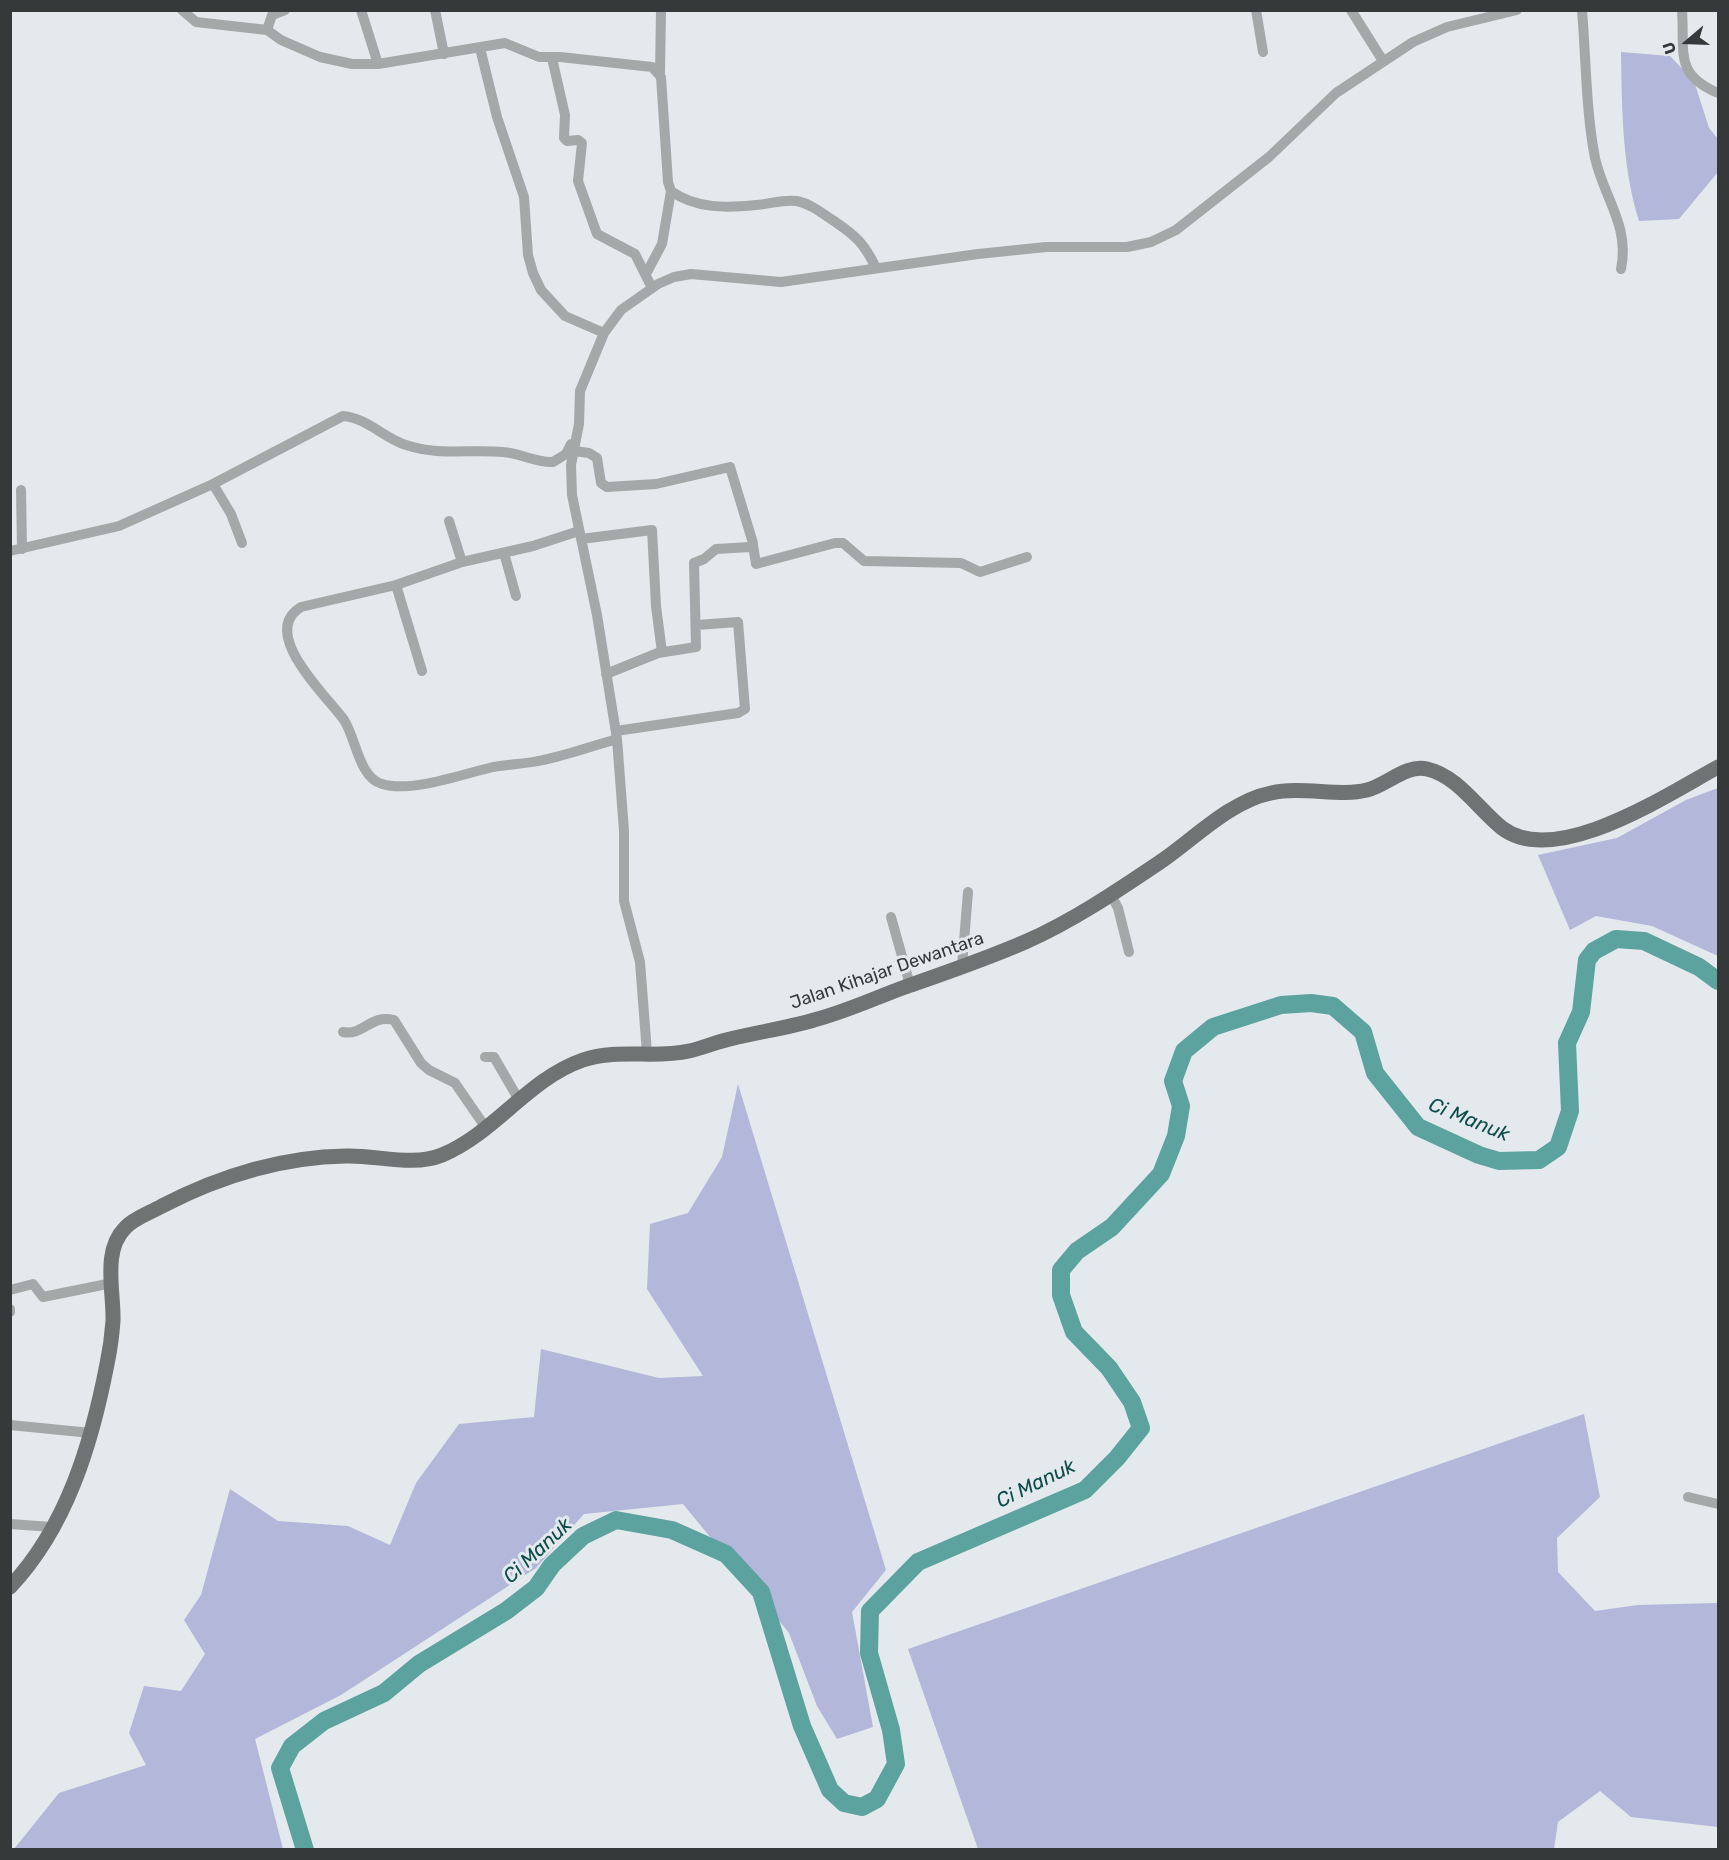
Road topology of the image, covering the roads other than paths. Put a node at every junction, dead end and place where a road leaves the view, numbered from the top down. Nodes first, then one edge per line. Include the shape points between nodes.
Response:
1 (182, 10) edge
2 (285, 10) edge
3 (361, 10) edge
4 (435, 10) edge
5 (661, 10) edge
6 (1256, 10) edge
7 (1351, 10) edge
8 (1517, 10) edge
9 (1582, 10) edge
10 (1682, 10) edge
11 (267, 30) junction
12 (480, 48) junction
13 (1263, 52) dead end
14 (444, 54) junction
15 (552, 58) junction
16 (1383, 61) junction
17 (378, 64) junction
18 (660, 73) junction
19 (1719, 93) edge
20 (672, 191) junction
21 (876, 268) junction
22 (1621, 269) dead end
23 (646, 274) junction
24 (652, 288) junction
25 (604, 333) junction
26 (579, 424) junction
27 (574, 451) junction
28 (213, 484) junction
29 (21, 490) dead end
30 (450, 521) dead end
31 (580, 535) junction
32 (242, 543) dead end
33 (753, 545) junction
34 (22, 549) junction
35 (10, 551) edge
36 (504, 553) junction
37 (1027, 557) dead end
38 (462, 562) junction
39 (396, 585) junction
40 (516, 596) dead end
41 (696, 625) junction
42 (662, 652) junction
43 (422, 671) dead end
44 (606, 674) junction
45 (616, 735) junction
46 (1719, 767) edge
47 (968, 892) dead end
48 (1110, 893) junction
49 (891, 917) dead end
50 (1129, 952) dead end
51 (962, 966) junction
52 (910, 985) junction
53 (343, 1032) dead end
54 (647, 1053) junction
55 (485, 1057) dead end
56 (519, 1100) junction
57 (486, 1128) junction
58 (112, 1283) junction
59 (10, 1290) edge
60 (10, 1425) edge
61 (91, 1433) junction
62 (1688, 1497) dead end
63 (1719, 1504) edge
64 (10, 1524) edge
65 (52, 1527) junction
66 (10, 1587) edge

1 - 11 street via 196,22
2 - 11 street via 274,13
3 - 17 street
4 - 14 street
5 - 18 street
6 - 13 street
7 - 16 street
8 - 16 street via 1447,27
9 - 22 street via 1595,156 1625,246
10 - 19 street via 1687,69 1694,81
11 - 17 street via 320,57 352,64
12 - 14 street
12 - 15 street via 505,43 536,57
12 - 25 street via 496,117 524,197 533,273 541,290 565,316
14 - 17 street
15 - 18 street via 645,65
15 - 23 street via 565,115 564,138 582,142 578,181 597,234 633,252
16 - 21 street via 1336,93 1269,157 1212,202 1176,230 1151,242 1093,249 1046,247
18 - 20 street via 668,182
20 - 21 street via 711,206 790,200 807,204 857,237
20 - 23 street via 663,244
21 - 24 street via 781,282 691,274
23 - 24 street
24 - 25 street via 621,310
25 - 26 street via 583,379
26 - 27 street
26 - 28 street via 566,454 545,462 501,451 422,450 388,439 353,417 343,416
27 - 31 street via 572,495
27 - 33 street via 597,458 605,487 656,484 730,467
28 - 32 street
28 - 34 street via 119,526
29 - 34 street
30 - 38 street
31 - 36 street
31 - 42 street via 652,530
31 - 44 street
33 - 37 street via 756,564 835,543 843,543 864,561 961,563 980,572
33 - 41 street via 716,549 694,563
34 - 35 street
36 - 38 street
36 - 40 street
38 - 39 street
39 - 43 street
39 - 45 street via 301,607 290,617 288,626 294,656 343,719 374,781 394,787 417,784 515,762 542,760
41 - 42 street via 696,647
41 - 45 street via 738,622 744,711
42 - 44 street
44 - 45 street
45 - 54 street via 624,831 624,901 640,962
46 - 48 main road, Jalan Kihajar Dewantara via 1654,804 1547,842 1523,839 1506,831 1445,777 1426,769 1408,770 1368,790 1273,792 1241,804
47 - 51 street
48 - 50 street via 1118,908
48 - 51 main road, Jalan Kihajar Dewantara via 1040,935
49 - 52 street
51 - 52 main road, Jalan Kihajar Dewantara
52 - 54 main road, Jalan Kihajar Dewantara via 814,1021 683,1052
53 - 57 street via 356,1032 376,1020 394,1020 421,1063 455,1083
54 - 56 main road, Jalan Kihajar Dewantara via 586,1059 559,1071
55 - 56 street via 494,1057
56 - 57 main road, Jalan Kihajar Dewantara
57 - 58 main road, Jalan Kihajar Dewantara via 450,1151 430,1158 324,1157 266,1167 207,1185 125,1228 114,1247
58 - 59 street via 43,1297 32,1284
58 - 61 main road, Jalan Kihajar Dewantara via 111,1340
60 - 61 street
61 - 65 main road, Jalan Kihajar Dewantara via 75,1482
62 - 63 street
64 - 65 street
65 - 66 main road, Jalan Kihajar Dewantara

